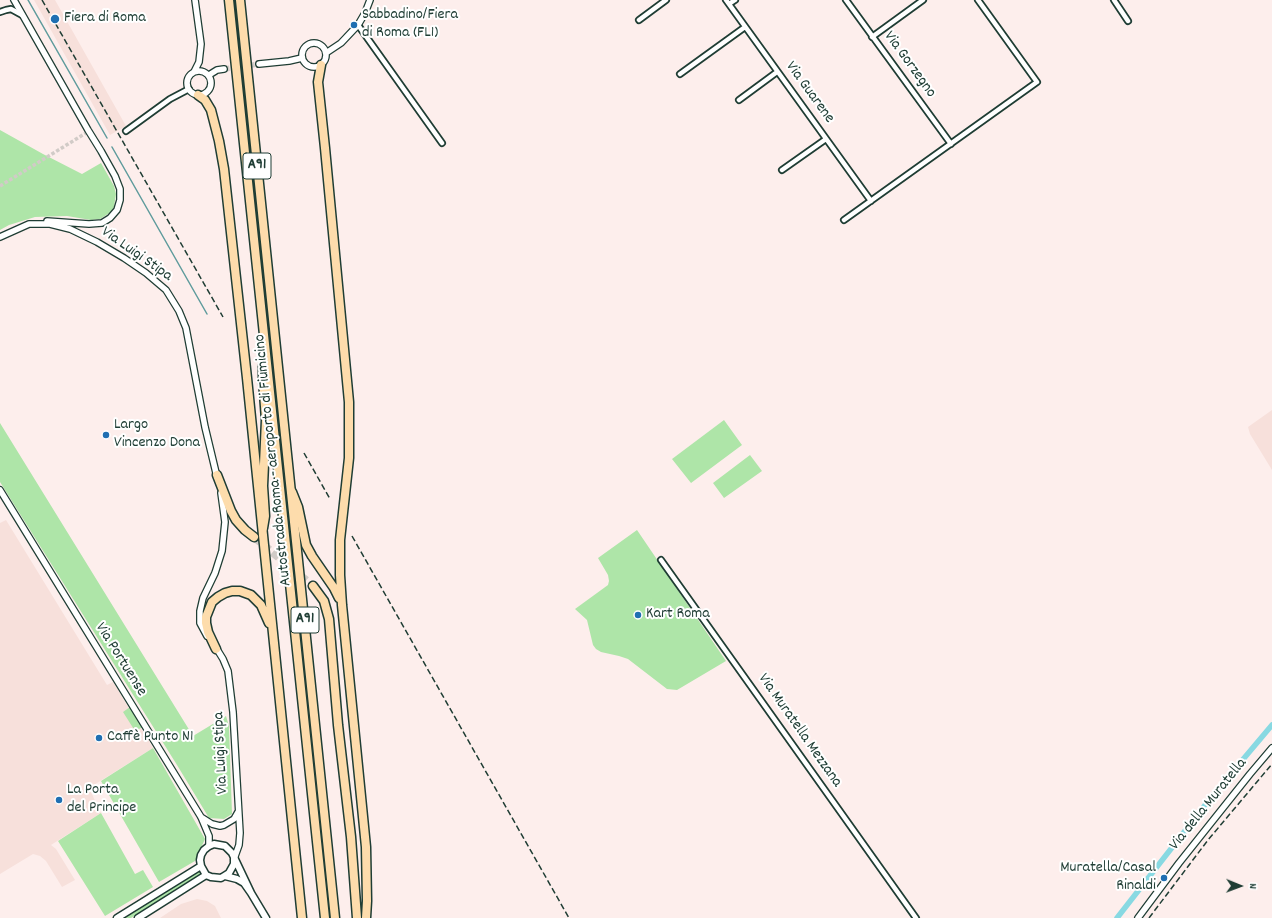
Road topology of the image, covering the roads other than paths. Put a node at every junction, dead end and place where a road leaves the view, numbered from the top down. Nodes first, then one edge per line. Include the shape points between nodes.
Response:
1 (14, 0) edge
2 (195, 0) edge
3 (229, 0) edge
4 (241, 0) edge
5 (370, 0) edge
6 (666, 0) edge
7 (735, 0) edge
8 (846, 0) edge
9 (923, 0) edge
10 (978, 0) edge
11 (1114, 0) edge
12 (727, 2) edge
13 (0, 12) edge
14 (22, 15) junction
15 (638, 20) dead end
16 (1128, 21) dead end
17 (358, 25) junction
18 (745, 27) junction
19 (872, 37) junction
20 (326, 53) junction
21 (302, 58) junction
22 (258, 64) tunnel mouth
23 (321, 65) junction
24 (224, 68) tunnel mouth
25 (194, 72) junction
26 (777, 72) junction
27 (680, 74) dead end
28 (209, 75) junction
29 (189, 89) junction
30 (198, 95) junction
31 (739, 100) dead end
32 (126, 131) dead end
33 (826, 139) junction
34 (442, 143) dead end
35 (951, 144) junction
36 (782, 170) dead end
37 (870, 201) junction
38 (844, 220) dead end
39 (29, 224) junction
40 (0, 237) edge
41 (264, 327) junction
42 (217, 475) junction
43 (0, 490) edge
44 (291, 490) junction
45 (263, 528) junction
46 (254, 538) tunnel mouth
47 (661, 560) dead end
48 (313, 586) tunnel mouth
49 (342, 605) junction
50 (273, 637) junction
51 (216, 649) junction
52 (1272, 748) edge
53 (239, 809) junction
54 (201, 817) junction
55 (209, 846) junction
56 (234, 859) junction
57 (201, 866) junction
58 (206, 874) junction
59 (225, 876) junction
60 (251, 893) junction
61 (117, 918) edge
62 (138, 918) edge
63 (266, 918) edge
64 (302, 918) edge
65 (325, 918) edge
66 (336, 918) edge
67 (357, 918) edge
68 (366, 918) edge
69 (916, 918) edge
70 (1138, 918) edge

1 - 14 street
2 - 25 street via 201,44 199,62
3 - 41 highway, Autostrada Roma - aeroporto di Fiumicino / A91
4 - 44 highway, Autostrada Roma - aeroporto di Fiumicino / A91
5 - 17 street
6 - 15 street
7 - 12 street
8 - 19 street, Via Gorzegno
9 - 19 street
10 - 35 street via 1037,82
11 - 16 street
12 - 18 street, Via Guarene
13 - 14 street via 11,9
14 - 39 street via 115,176 121,196 116,212 102,223 47,221
17 - 20 street via 342,43
17 - 34 street
18 - 26 street, Via Guarene
18 - 27 street
19 - 35 street, Via Gorzegno
20 - 21 street via 322,46 311,43 305,47
20 - 23 street
21 - 22 street
21 - 23 street via 309,66
23 - 49 highway via 318,82 350,416 349,458 340,542
24 - 28 street
25 - 28 street via 202,71
25 - 29 street via 188,77
26 - 31 street
26 - 33 street, Via Guarene
28 - 30 street via 211,87 206,93
29 - 30 street
29 - 32 street
30 - 45 highway via 205,100 211,110 223,159
33 - 36 street
33 - 37 street, Via Guarene
35 - 37 street
37 - 38 street
39 - 40 street, Via Luigi Stipa
39 - 42 street, Via Luigi Stipa via 55,225 79,233 124,258 170,294 180,311 187,332
41 - 45 highway via 263,380 266,425
41 - 65 highway, Autostrada Roma - aeroporto di Fiumicino / A91
42 - 46 highway via 236,520
42 - 51 street, Via Luigi Stipa via 225,516 224,540 218,565 203,598 200,613 203,630
43 - 54 street, Via Portuense
44 - 49 highway via 298,507 306,545
44 - 66 highway, Autostrada Roma - aeroporto di Fiumicino / A91
45 - 50 highway
47 - 69 street, Via Muratella Mezzana
48 - 67 highway via 323,598 329,619
49 - 68 highway via 366,847
50 - 51 highway via 267,616 256,599 242,591 228,592 212,602 206,616 208,632
50 - 64 highway
51 - 53 street, Via Luigi Stipa via 227,668 230,684
52 - 70 street, Via della Muratella
53 - 54 street via 234,820 220,826
53 - 56 street, Via Luigi Stipa via 240,841
54 - 55 street, Via Portuense
55 - 56 main road via 225,846
55 - 57 main road via 201,854
56 - 59 main road via 232,869
56 - 60 main road
57 - 58 main road
57 - 61 main road
58 - 59 main road via 216,878
58 - 62 main road
59 - 60 main road via 242,881
60 - 63 main road

